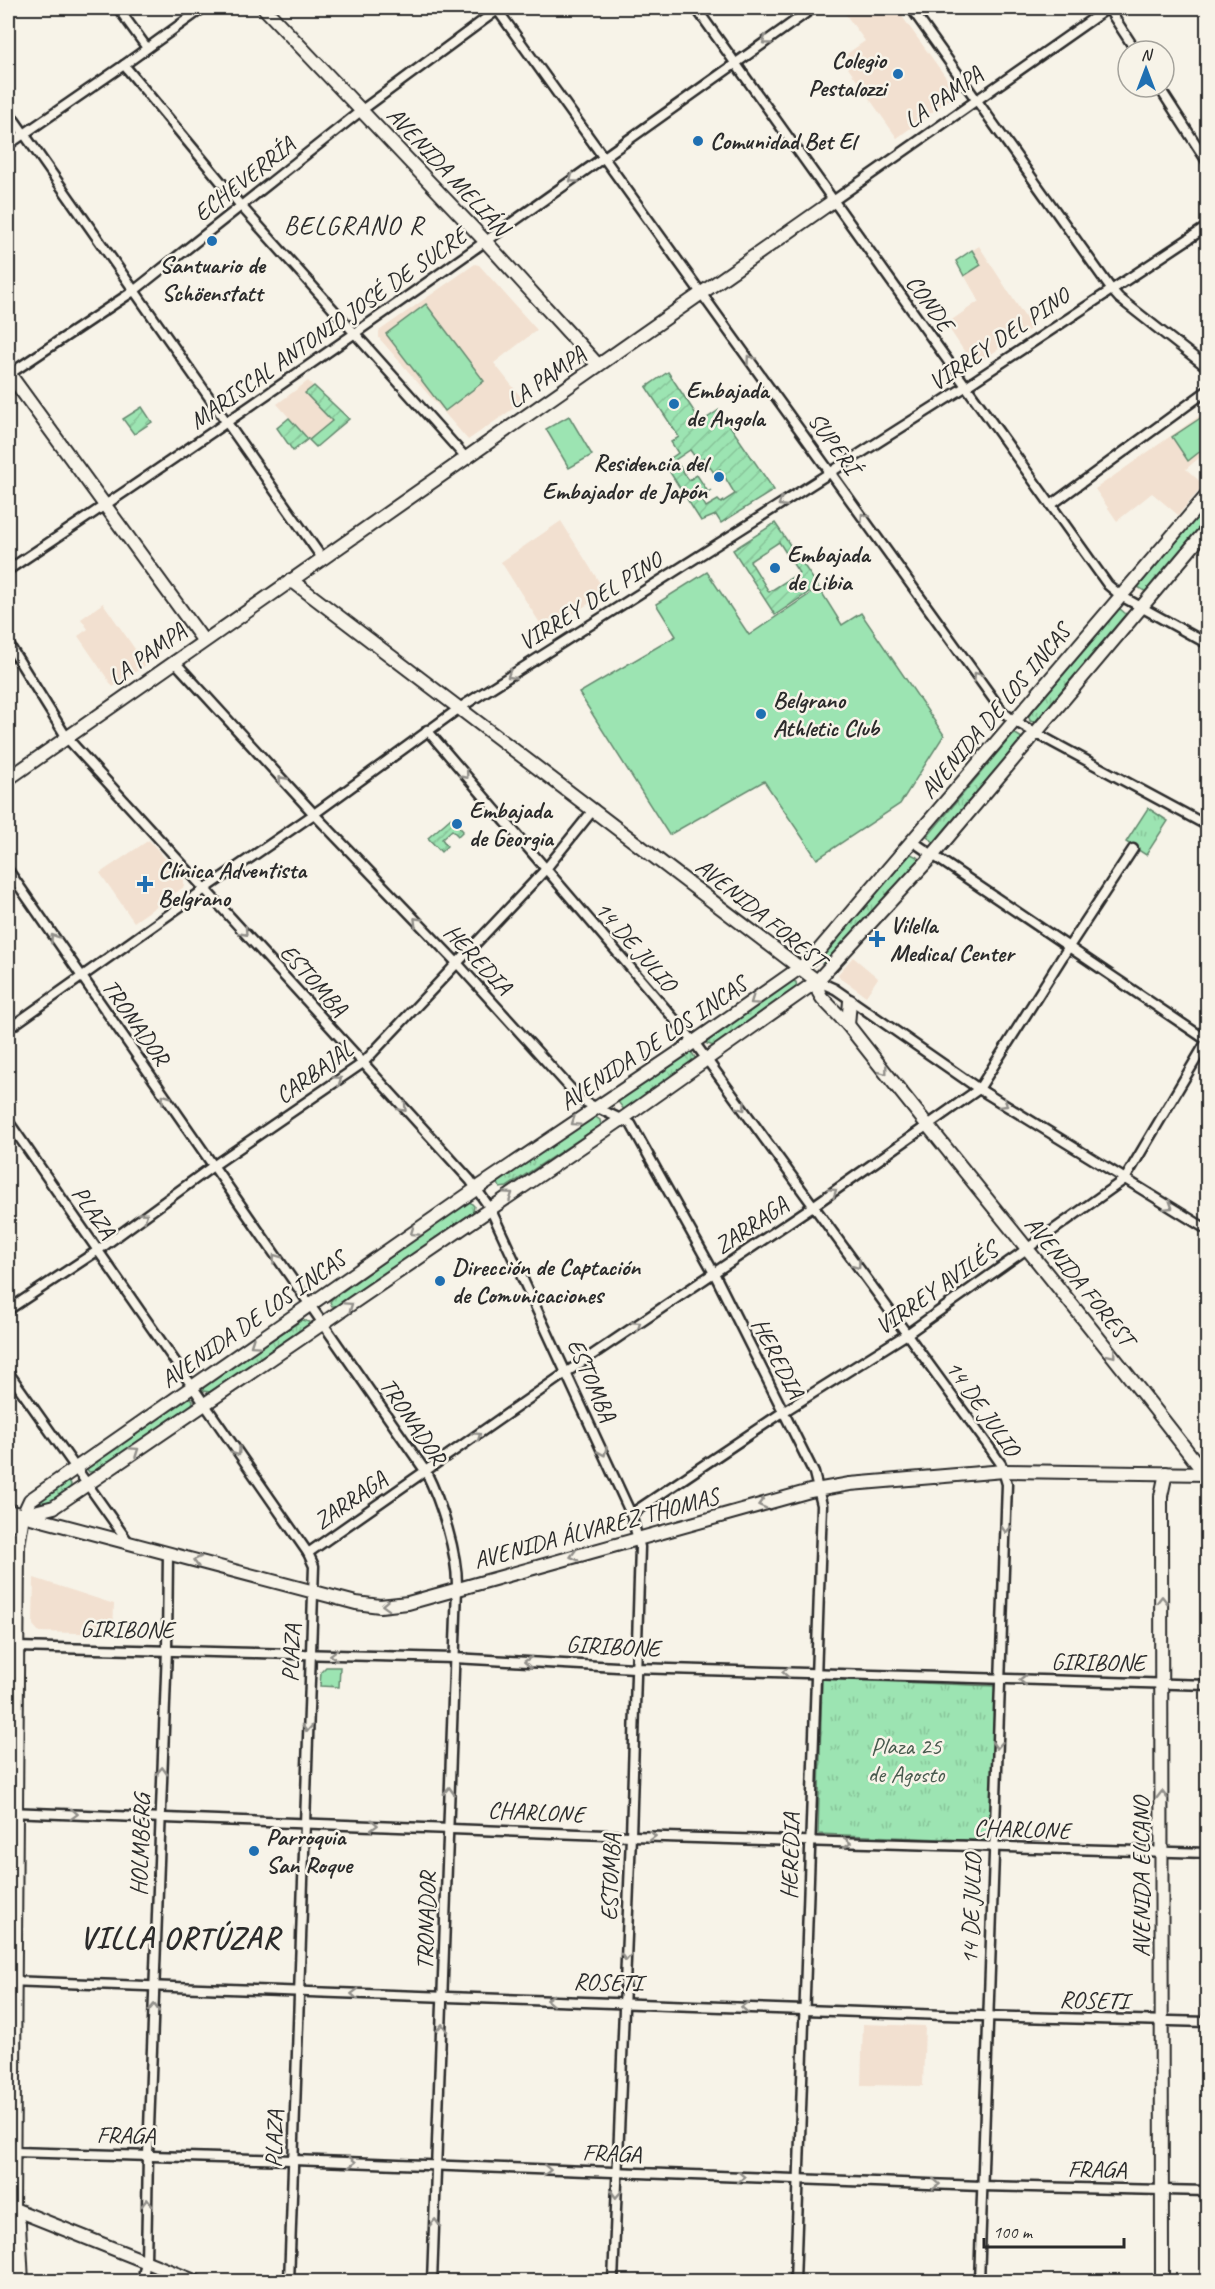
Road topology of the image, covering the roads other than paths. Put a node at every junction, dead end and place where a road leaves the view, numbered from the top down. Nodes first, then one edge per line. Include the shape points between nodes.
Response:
1 (118, 8) edge
2 (203, 8) edge
3 (264, 8) edge
4 (498, 8) edge
5 (696, 8) edge
6 (813, 8) edge
7 (911, 8) edge
8 (1108, 8) edge
9 (1128, 39) edge
10 (147, 48) junction
11 (735, 63) junction
12 (124, 65) junction
13 (977, 98) junction
14 (1167, 99) edge
15 (362, 110) junction
16 (8, 111) edge
17 (23, 134) junction
18 (8, 145) edge
19 (603, 157) junction
20 (1208, 163) edge
21 (833, 201) junction
22 (241, 206) junction
23 (1208, 226) edge
24 (486, 242) junction
25 (1111, 289) junction
26 (135, 290) junction
27 (701, 293) junction
28 (355, 332) junction
29 (598, 365) junction
30 (1208, 368) edge
31 (8, 374) edge
32 (965, 387) junction
33 (1208, 390) edge
34 (226, 424) junction
35 (466, 458) junction
36 (831, 471) junction
37 (1205, 503) edge
38 (1051, 505) junction
39 (104, 506) junction
40 (1208, 528) edge
41 (322, 558) junction
42 (8, 570) edge
43 (291, 580) junction
44 (1121, 596) junction
45 (1142, 605) junction
46 (203, 640) junction
47 (8, 643) edge
48 (1208, 644) edge
49 (174, 661) junction
50 (460, 707) junction
51 (1014, 721) junction
52 (427, 730) junction
53 (1034, 732) junction
54 (67, 738) junction
55 (8, 779) edge
56 (594, 809) junction
57 (314, 814) junction
58 (1208, 826) edge
59 (912, 841) junction
60 (1133, 849) dead end
61 (932, 856) junction
62 (8, 870) edge
63 (545, 870) junction
64 (205, 889) junction
65 (1068, 948) junction
66 (457, 963) junction
67 (801, 967) junction
68 (81, 978) junction
69 (817, 981) junction
70 (850, 1001) junction
71 (848, 1025) junction
72 (8, 1029) edge
73 (1207, 1040) edge
74 (694, 1042) junction
75 (707, 1060) junction
76 (363, 1063) junction
77 (980, 1089) junction
78 (597, 1107) junction
79 (622, 1119) junction
80 (8, 1121) edge
81 (928, 1126) junction
82 (213, 1166) junction
83 (1125, 1179) junction
84 (476, 1189) junction
85 (813, 1206) junction
86 (490, 1208) junction
87 (1208, 1230) edge
88 (1028, 1247) junction
89 (97, 1251) junction
90 (714, 1273) junction
91 (309, 1306) junction
92 (8, 1310) edge
93 (322, 1325) junction
94 (907, 1334) junction
95 (8, 1372) edge
96 (567, 1372) junction
97 (192, 1387) junction
98 (204, 1404) junction
99 (783, 1412) junction
100 (75, 1467) junction
101 (1004, 1471) junction
102 (426, 1472) junction
103 (1166, 1473) junction
104 (1207, 1474) edge
105 (87, 1484) junction
106 (819, 1489) junction
107 (8, 1511) edge
108 (631, 1514) junction
109 (23, 1515) junction
110 (8, 1526) edge
111 (638, 1539) junction
112 (129, 1543) junction
113 (168, 1553) junction
114 (308, 1553) junction
115 (457, 1588) junction
116 (313, 1592) junction
117 (16, 1647) junction
118 (166, 1649) junction
119 (310, 1654) junction
120 (454, 1658) junction
121 (635, 1668) junction
122 (816, 1673) junction
123 (1000, 1680) junction
124 (1163, 1683) junction
125 (1208, 1685) edge
126 (11, 1812) edge
127 (160, 1817) junction
128 (304, 1822) junction
129 (448, 1827) junction
130 (631, 1836) junction
131 (811, 1842) junction
132 (993, 1848) junction
133 (1162, 1853) junction
134 (1208, 1853) edge
135 (11, 1981) edge
136 (154, 1985) junction
137 (299, 1992) junction
138 (443, 1996) junction
139 (624, 2002) junction
140 (803, 2009) junction
141 (987, 2016) junction
142 (1162, 2021) junction
143 (1208, 2022) edge
144 (14, 2152) junction
145 (148, 2155) junction
146 (293, 2160) junction
147 (436, 2165) junction
148 (617, 2173) junction
149 (799, 2179) junction
150 (981, 2186) junction
151 (1161, 2190) junction
152 (1208, 2191) edge
153 (10, 2208) edge
154 (8, 2222) edge
155 (146, 2261) junction
156 (22, 2282) edge
157 (142, 2282) edge
158 (197, 2282) edge
159 (289, 2282) edge
160 (432, 2282) edge
161 (613, 2282) edge
162 (795, 2282) edge
163 (979, 2282) edge
164 (1162, 2282) edge

1 - 10 street
2 - 10 street
3 - 15 main road, AVENIDA MELIÁN
4 - 15 street, ECHEVERRÍA
4 - 19 street, SUPERÍ
5 - 11 street, CONDE
6 -> 11 street, MARISCAL ANTONIO JOSÉ DE SUCRE
7 - 13 street
8 - 9 street
8 - 13 street, LA PAMPA
10 - 12 street
11 - 19 street, MARISCAL ANTONIO JOSÉ DE SUCRE
11 - 21 street, CONDE
12 - 17 street
12 - 22 street
13 - 21 street, LA PAMPA
13 - 25 street
14 - 20 street
15 - 22 street, ECHEVERRÍA
15 - 24 main road, AVENIDA MELIÁN
16 - 17 street
17 - 18 street
17 - 26 street
19 -> 24 street, MARISCAL ANTONIO JOSÉ DE SUCRE
19 - 27 street, SUPERÍ
21 - 27 main road, LA PAMPA
21 - 32 street, CONDE
22 - 26 street, ECHEVERRÍA
22 - 28 street
23 - 25 street, VIRREY DEL PINO
24 - 28 street, MARISCAL ANTONIO JOSÉ DE SUCRE
24 - 29 main road, AVENIDA MELIÁN
25 - 30 street
25 - 32 street, VIRREY DEL PINO
26 - 31 street, ECHEVERRÍA
26 - 34 street
27 - 29 main road, LA PAMPA
36 -> 27 street, SUPERÍ
28 - 34 street, MARISCAL ANTONIO JOSÉ DE SUCRE
28 - 35 street
29 - 35 main road, LA PAMPA
31 - 39 main road
32 - 36 street, VIRREY DEL PINO
32 - 38 street, CONDE
33 - 38 street
34 - 39 street, MARISCAL ANTONIO JOSÉ DE SUCRE
34 - 41 street
35 - 41 main road, LA PAMPA
36 -> 50 street, VIRREY DEL PINO
51 -> 36 street, SUPERÍ via 1002,711
37 - 44 main road, AVENIDA DE LOS INCAS
38 - 44 street, CONDE via 1108,585
39 - 42 street, MARISCAL ANTONIO JOSÉ DE SUCRE
39 - 46 main road
40 - 45 main road, AVENIDA DE LOS INCAS
41 - 43 main road, LA PAMPA
43 - 46 main road, LA PAMPA
43 - 50 main road, AVENIDA FOREST
44 - 45 street, CONDE
44 - 51 main road, AVENIDA DE LOS INCAS
45 - 48 street, CONDE
45 - 53 main road, AVENIDA DE LOS INCAS
46 - 49 main road, LA PAMPA
47 - 54 street, ESTOMBA
49 - 54 main road, LA PAMPA
57 -> 49 street, HEREDIA
50 - 52 street, VIRREY DEL PINO
50 - 56 main road, AVENIDA FOREST
51 - 53 street, SUPERÍ
51 - 59 main road, AVENIDA DE LOS INCAS
52 - 57 street, VIRREY DEL PINO
52 -> 63 street, 14 DE JULIO
53 - 58 street, SUPERÍ
53 - 61 main road, AVENIDA DE LOS INCAS
54 - 55 main road, LA PAMPA
54 - 64 street, ESTOMBA
56 - 63 street, CARBAJAL
56 - 67 main road, AVENIDA FOREST
57 - 64 street, VIRREY DEL PINO
66 -> 57 street, HEREDIA
59 - 61 street
59 - 67 main road, AVENIDA DE LOS INCAS
60 - 65 street, ZARRAGA
61 - 65 street
61 - 69 main road, AVENIDA DE LOS INCAS
68 -> 62 street, TRONADOR
63 - 66 street, CARBAJAL
63 - 74 street, 14 DE JULIO
64 - 68 street, VIRREY DEL PINO
64 -> 76 street, ESTOMBA
65 - 73 street
65 - 77 street, ZARRAGA
66 - 76 street, CARBAJAL
66 - 78 street, HEREDIA via 581,1100
67 - 69 main road, AVENIDA FOREST
67 -> 74 main road, AVENIDA DE LOS INCAS
68 - 72 street, VIRREY DEL PINO
82 -> 68 street, TRONADOR
69 - 70 street
69 - 71 main road, AVENIDA FOREST via 822,998
69 - 75 main road, AVENIDA DE LOS INCAS
70 - 71 main road
70 - 77 street
71 -> 81 main road, AVENIDA FOREST
73 - 83 street, VIRREY AVILÉS
74 - 75 street, 14 DE JULIO
74 - 78 main road, AVENIDA DE LOS INCAS
75 - 79 main road, AVENIDA DE LOS INCAS
75 -> 85 street, 14 DE JULIO
82 -> 76 street, CARBAJAL
76 -> 84 street, ESTOMBA
77 - 81 street, ZARRAGA
77 -> 83 street
78 - 79 street, HEREDIA
78 -> 84 main road, AVENIDA DE LOS INCAS
86 -> 79 main road, AVENIDA DE LOS INCAS
79 - 90 street, HEREDIA via 631,1124
80 - 89 street, PLAZA
85 -> 81 street, ZARRAGA
81 - 88 main road, AVENIDA FOREST
89 -> 82 street, CARBAJAL
91 -> 82 street, TRONADOR
83 -> 87 street
83 - 88 street, VIRREY AVILÉS
84 - 86 street, ESTOMBA
84 -> 91 main road, AVENIDA DE LOS INCAS
85 - 90 street, ZARRAGA
85 -> 94 street, 14 DE JULIO
93 -> 86 main road, AVENIDA DE LOS INCAS
86 - 96 street, ESTOMBA
88 - 94 street, VIRREY AVILÉS
88 -> 104 main road, AVENIDA FOREST
89 - 92 street, CARBAJAL
89 - 97 street, PLAZA
96 -> 90 street, ZARRAGA
90 - 99 street, HEREDIA
91 - 93 street, TRONADOR
91 -> 97 main road, AVENIDA DE LOS INCAS
93 - 98 main road, AVENIDA DE LOS INCAS
93 - 102 street, TRONADOR
94 - 99 street, VIRREY AVILÉS
94 - 101 street, 14 DE JULIO
95 - 100 street
102 -> 96 street, ZARRAGA
96 -> 108 street, ESTOMBA
97 - 98 street, PLAZA
97 - 100 main road, AVENIDA DE LOS INCAS
105 -> 98 main road, AVENIDA DE LOS INCAS
98 -> 114 street, PLAZA
99 - 106 street, HEREDIA
99 - 108 street, VIRREY AVILÉS
100 - 105 street
100 - 109 main road, AVENIDA DE LOS INCAS via 30,1500
101 - 103 main road, AVENIDA ÁLVAREZ THOMAS
101 - 106 main road, AVENIDA ÁLVAREZ THOMAS
101 -> 123 street, 14 DE JULIO via 1007,1484
102 - 114 street, ZARRAGA
102 - 115 street, TRONADOR via 456,1559
103 - 104 main road, AVENIDA ÁLVAREZ THOMAS
124 -> 103 main road, AVENIDA ELCANO via 1161,1496
105 - 109 main road, AVENIDA DE LOS INCAS via 54,1507
105 - 112 street
106 -> 111 main road, AVENIDA ÁLVAREZ THOMAS
106 - 122 street, HEREDIA via 822,1505
107 - 109 main road, AVENIDA ÁLVAREZ THOMAS
108 - 111 street, ESTOMBA
109 - 110 main road, AVENIDA DE LOS INCAS
109 - 112 main road, AVENIDA ÁLVAREZ THOMAS
109 - 117 main road via 18,1546
111 -> 115 main road, AVENIDA ÁLVAREZ THOMAS
111 - 121 street, ESTOMBA
112 - 113 main road, AVENIDA ÁLVAREZ THOMAS
116 -> 113 main road, AVENIDA ÁLVAREZ THOMAS
113 - 118 street, HOLMBERG
114 - 116 street, PLAZA via 314,1566
115 -> 116 main road, AVENIDA ÁLVAREZ THOMAS via 408,1603 380,1606
115 - 120 street, TRONADOR
116 - 119 street, PLAZA
117 - 118 street, GIRIBONE
117 - 126 main road
118 - 119 street, GIRIBONE
127 -> 118 street, HOLMBERG
120 -> 119 street, GIRIBONE
119 -> 128 street, PLAZA
121 -> 120 street, GIRIBONE
129 -> 120 street, TRONADOR
122 -> 121 street, GIRIBONE
121 - 130 street, ESTOMBA
122 - 123 street, GIRIBONE
122 - 131 street, HEREDIA
124 -> 123 street, GIRIBONE
123 -> 132 street, 14 DE JULIO
124 - 125 street, GIRIBONE
133 -> 124 main road, AVENIDA ELCANO
126 -> 127 street, CHARLONE
126 - 135 main road
127 - 128 street, CHARLONE
127 - 136 street, HOLMBERG
128 -> 129 street, CHARLONE
128 - 137 street, PLAZA
129 - 130 street, CHARLONE
129 - 138 street, TRONADOR
130 -> 131 street, CHARLONE
130 -> 139 street, ESTOMBA
131 -> 132 street, CHARLONE
131 - 140 street, HEREDIA
132 - 133 street, CHARLONE
132 - 141 street, 14 DE JULIO
133 - 134 street, CHARLONE
133 - 142 main road, AVENIDA ELCANO
135 - 136 street, ROSETI
135 - 144 main road
136 - 137 street, ROSETI
145 -> 136 street, HOLMBERG
138 -> 137 street, ROSETI
137 - 146 street, PLAZA
139 -> 138 street, ROSETI
147 -> 138 street, TRONADOR
140 -> 139 street, ROSETI
139 - 148 street, ESTOMBA
140 - 141 street, ROSETI
140 - 149 street, HEREDIA
141 - 142 street, ROSETI
141 - 150 street, 14 DE JULIO
142 - 143 street, ROSETI
142 - 151 main road, AVENIDA ELCANO
144 - 145 street, FRAGA
144 - 153 main road
145 - 146 street, FRAGA
155 -> 145 street, HOLMBERG
146 -> 147 street, FRAGA
146 - 159 street, PLAZA
147 -> 148 street, FRAGA
160 -> 147 street, TRONADOR
148 -> 149 street, FRAGA
148 -> 161 street, ESTOMBA
149 -> 150 street, FRAGA
149 - 162 street, HEREDIA
150 - 151 street, FRAGA
150 - 163 street, 14 DE JULIO
151 - 152 street, FRAGA
151 - 164 main road, AVENIDA ELCANO
153 - 154 main road
153 - 155 main road
153 - 156 main road via 19,2224
155 - 157 street, HOLMBERG
155 - 158 main road

